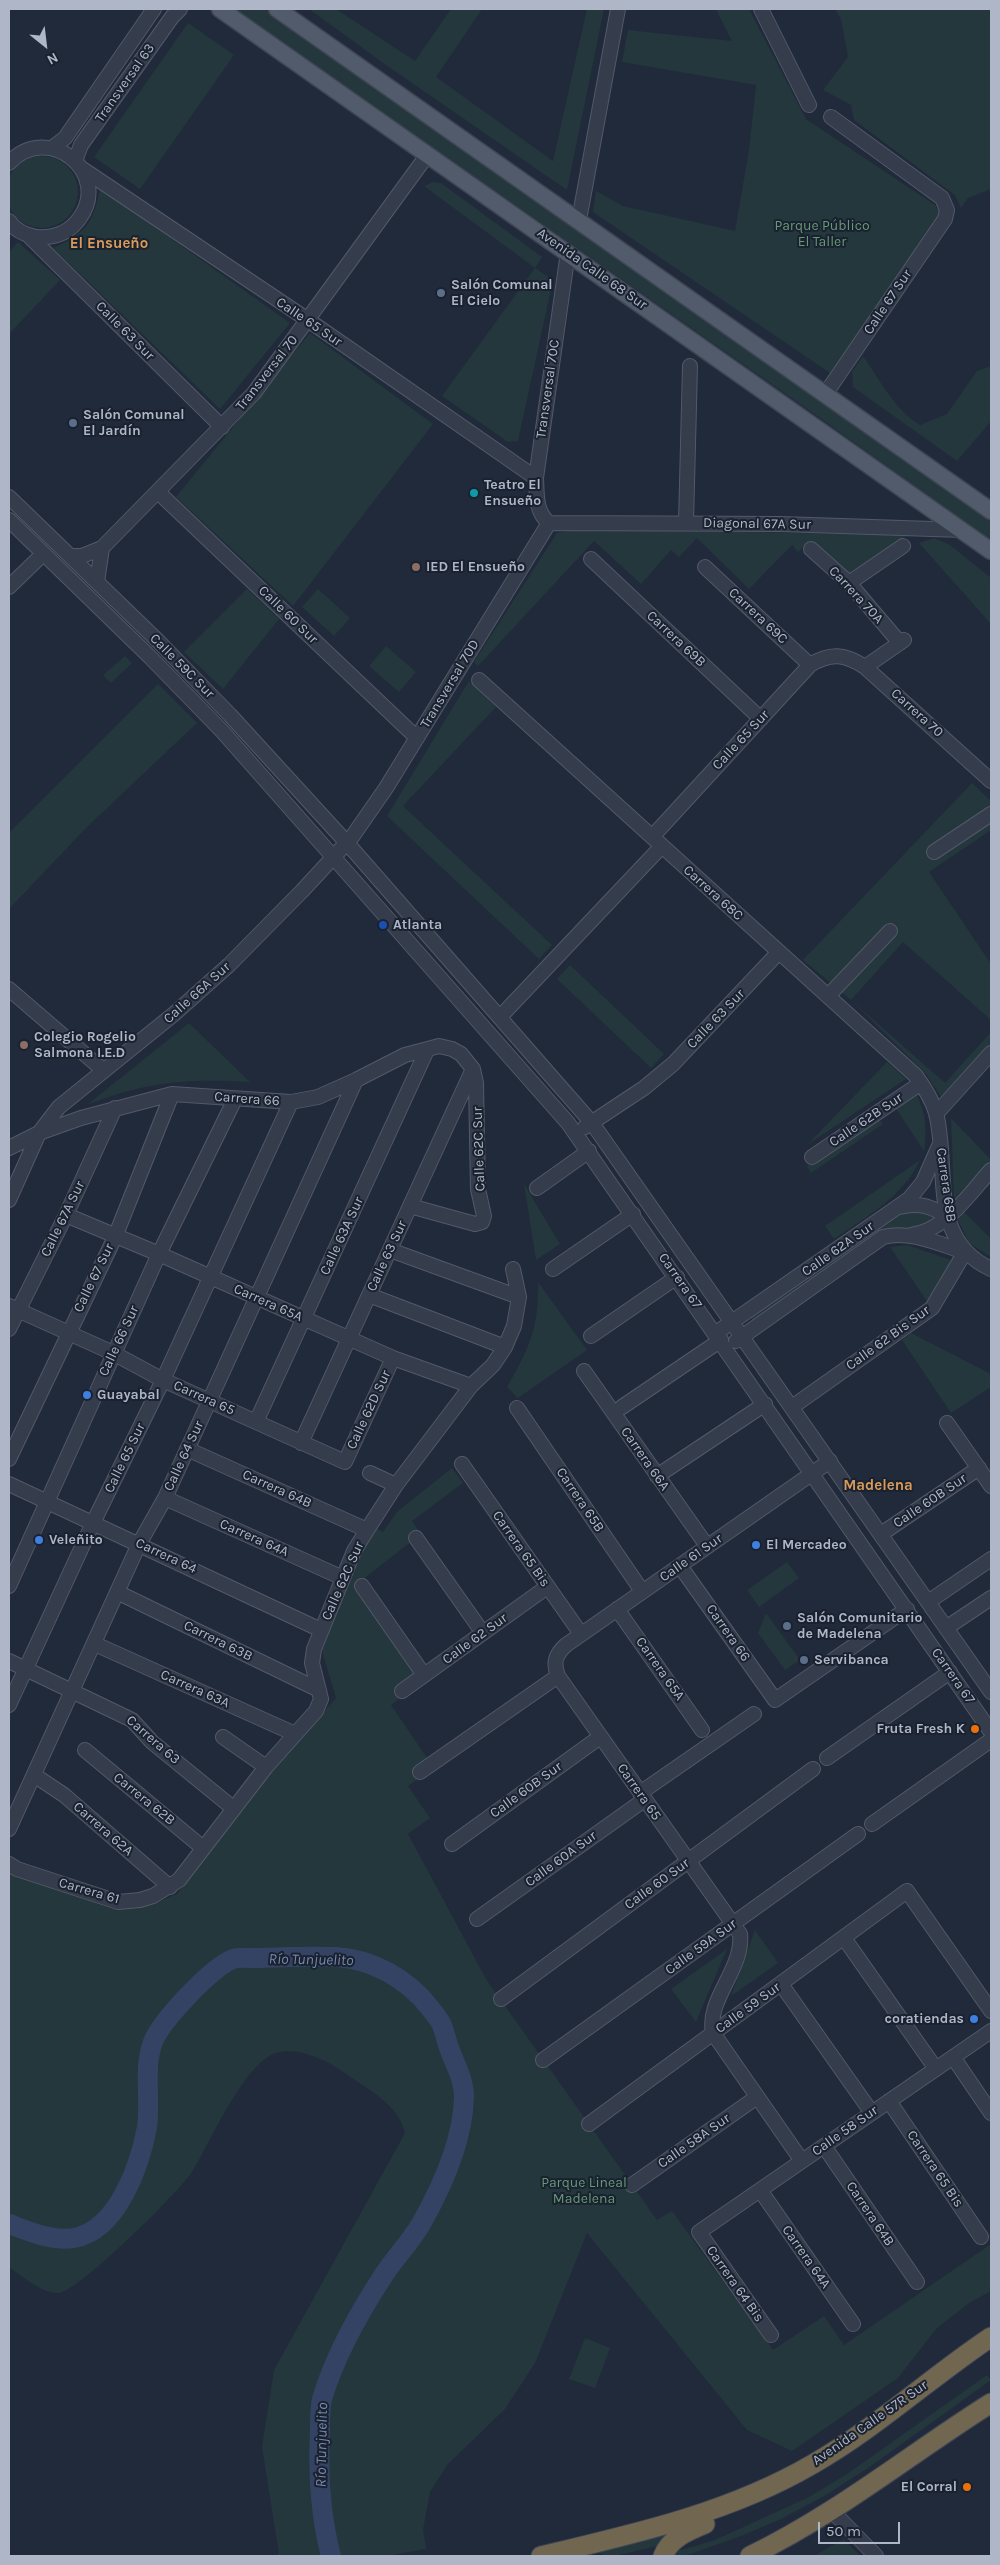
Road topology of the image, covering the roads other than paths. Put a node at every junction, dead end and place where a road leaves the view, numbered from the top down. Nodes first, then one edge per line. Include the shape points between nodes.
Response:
1 (154, 9) edge
2 (180, 9) edge
3 (220, 9) edge
4 (277, 9) edge
5 (618, 9) edge
6 (761, 9) edge
7 (809, 105) dead end
8 (831, 117) dead end
9 (52, 148) junction
10 (428, 154) junction
11 (9, 163) edge
12 (78, 165) junction
13 (579, 220) junction
14 (9, 221) edge
15 (19, 235) edge
16 (568, 252) junction
17 (308, 320) junction
18 (690, 366) dead end
19 (826, 393) junction
20 (222, 427) junction
21 (536, 478) junction
22 (158, 492) junction
23 (9, 497) edge
24 (991, 511) edge
25 (9, 520) edge
26 (549, 523) junction
27 (686, 523) junction
28 (964, 530) junction
29 (903, 546) dead end
30 (102, 548) junction
31 (810, 549) dead end
32 (991, 551) edge
33 (43, 554) junction
34 (70, 556) junction
35 (591, 559) dead end
36 (705, 567) dead end
37 (97, 582) junction
38 (849, 583) junction
39 (9, 588) edge
40 (837, 655) joint
41 (810, 665) junction
42 (866, 667) junction
43 (479, 680) dead end
44 (761, 719) junction
45 (417, 738) junction
46 (989, 774) edge
47 (991, 814) edge
48 (657, 841) junction
49 (347, 843) junction
50 (934, 852) dead end
51 (334, 858) junction
52 (890, 931) dead end
53 (779, 952) junction
54 (9, 989) edge
55 (828, 996) junction
56 (500, 1018) junction
57 (427, 1050) junction
58 (991, 1053) edge
59 (473, 1069) junction
60 (103, 1070) junction
61 (356, 1080) junction
62 (921, 1083) junction
63 (172, 1094) junction
64 (235, 1099) junction
65 (291, 1102) junction
66 (115, 1108) junction
67 (936, 1114) junction
68 (592, 1123) junction
69 (39, 1132) junction
70 (576, 1133) junction
71 (940, 1145) junction
72 (9, 1148) edge
73 (589, 1151) junction
74 (812, 1157) dead end
75 (991, 1170) edge
76 (537, 1188) dead end
77 (9, 1200) edge
78 (410, 1206) junction
79 (898, 1207) junction
80 (633, 1214) junction
81 (66, 1215) junction
82 (948, 1217) junction
83 (910, 1235) junction
84 (115, 1236) junction
85 (390, 1250) junction
86 (965, 1252) junction
87 (159, 1254) junction
88 (513, 1268) dead end
89 (553, 1269) dead end
90 (991, 1269) edge
91 (677, 1277) junction
92 (210, 1278) junction
93 (369, 1295) junction
94 (520, 1297) junction
95 (256, 1298) junction
96 (13, 1308) edge
97 (304, 1319) junction
98 (733, 1322) junction
99 (9, 1329) edge
100 (68, 1332) junction
101 (591, 1336) dead end
102 (743, 1336) junction
103 (349, 1339) junction
104 (721, 1340) junction
105 (505, 1347) junction
106 (113, 1353) junction
107 (393, 1358) junction
108 (584, 1371) dead end
109 (163, 1380) junction
110 (472, 1386) junction
111 (209, 1401) junction
112 (765, 1404) junction
113 (792, 1407) junction
114 (517, 1408) dead end
115 (622, 1408) dead end
116 (256, 1422) junction
117 (947, 1423) dead end
118 (301, 1442) junction
119 (187, 1449) junction
120 (9, 1459) edge
121 (830, 1461) junction
122 (345, 1462) joint
123 (462, 1464) dead end
124 (979, 1468) junction
125 (370, 1473) dead end
126 (812, 1474) junction
127 (657, 1476) junction
128 (9, 1484) edge
129 (396, 1485) junction
130 (991, 1486) edge
131 (165, 1498) junction
132 (47, 1500) junction
133 (93, 1523) junction
134 (366, 1530) junction
135 (881, 1534) junction
136 (416, 1538) dead end
137 (140, 1544) junction
138 (707, 1546) junction
139 (991, 1559) edge
140 (680, 1566) junction
141 (343, 1578) junction
142 (9, 1586) edge
143 (362, 1586) dead end
144 (547, 1587) junction
145 (117, 1592) junction
146 (642, 1592) junction
147 (991, 1598) edge
148 (930, 1604) junction
149 (618, 1609) junction
150 (910, 1615) junction
151 (946, 1628) junction
152 (321, 1630) junction
153 (483, 1633) junction
154 (581, 1634) junction
155 (95, 1644) junction
156 (556, 1658) joint
157 (9, 1661) edge
158 (25, 1668) junction
159 (950, 1672) junction
160 (424, 1675) junction
161 (558, 1676) junction
162 (71, 1690) junction
163 (319, 1690) junction
164 (402, 1691) dead end
165 (991, 1692) edge
166 (9, 1705) edge
167 (754, 1714) dead end
168 (702, 1730) dead end
169 (991, 1732) edge
170 (295, 1734) junction
171 (223, 1737) dead end
172 (600, 1737) junction
173 (991, 1740) edge
174 (84, 1750) dead end
175 (827, 1758) dead end
176 (266, 1767) junction
177 (813, 1769) dead end
178 (420, 1772) dead end
179 (34, 1774) junction
180 (642, 1796) junction
181 (234, 1808) junction
182 (872, 1824) dead end
183 (9, 1829) edge
184 (858, 1834) dead end
185 (452, 1844) dead end
186 (204, 1848) junction
187 (688, 1861) junction
188 (9, 1864) edge
189 (170, 1886) junction
190 (477, 1919) dead end
191 (733, 1923) junction
192 (844, 1938) junction
193 (781, 1984) junction
194 (501, 1999) dead end
195 (991, 2011) edge
196 (991, 2030) edge
197 (713, 2033) junction
198 (953, 2057) junction
199 (543, 2060) dead end
200 (936, 2069) junction
201 (757, 2097) junction
202 (889, 2101) junction
203 (872, 2113) junction
204 (991, 2114) edge
205 (589, 2124) dead end
206 (824, 2146) junction
207 (802, 2161) junction
208 (632, 2185) dead end
209 (760, 2190) junction
210 (699, 2232) joint
211 (981, 2238) dead end
212 (917, 2282) dead end
213 (853, 2324) dead end
214 (771, 2335) dead end
215 (991, 2337) edge
216 (991, 2403) edge
217 (878, 2418) junction
218 (832, 2511) junction
219 (580, 2552) edge
220 (541, 2556) edge
221 (663, 2556) edge
222 (750, 2556) edge
223 (876, 2556) edge

1 - 9 street, Transversal 63 via 73,128
2 - 12 street, Transversal 63 via 81,145
3 - 10 main road, Avenida Calle 68 Sur
4 - 13 main road
5 - 13 street
6 - 7 street
8 - 19 street, Calle 67 Sur via 942,198 947,210 945,219
9 - 11 street via 30,149
9 - 12 street, Calle 65 Sur
10 - 16 main road, Avenida Calle 68 Sur
10 - 17 street, Transversal 70
12 - 15 street via 87,182 88,196 77,222 54,236
12 - 17 street, Calle 65 Sur
13 - 19 main road
14 - 15 street, Calle 63 Sur
15 - 20 street, Calle 63 Sur
16 - 21 street, Transversal 70C
16 - 28 main road, Avenida Calle 68 Sur
17 - 20 street, Transversal 70 via 264,381
17 - 21 street, Calle 65 Sur
18 - 27 street
19 - 24 main road
20 - 22 street, Transversal 70
21 - 26 street, Transversal 70C via 537,503 540,513
22 - 30 street, Transversal 70
22 - 45 street, Calle 60 Sur
23 - 34 street, Calle 59C Sur
25 - 33 street, Calle 59C Sur
26 - 27 street, Diagonal 67A Sur
26 - 45 street, Transversal 70D
27 - 28 street, Diagonal 67A Sur
28 - 32 main road, Avenida Calle 68 Sur
29 - 38 street
30 - 34 street, Transversal 70 via 82,556
30 - 37 street
31 - 38 street, Carrera 70A
33 - 39 street
33 - 51 street, Calle 59C Sur via 179,685
34 - 37 street, Calle 59C Sur
35 - 44 street, Carrera 69B
36 - 41 street, Carrera 69C
37 - 49 street, Calle 59C Sur via 230,715
38 - 42 street, Carrera 70A via 902,642
40 - 41 street, Calle 65 Sur
40 - 42 street, Carrera 70
41 - 44 street, Calle 65 Sur
42 - 46 street, Carrera 70
43 - 48 street, Carrera 68C
44 - 48 street, Calle 65 Sur
45 - 49 street, Transversal 70D
47 - 50 street
48 - 53 street, Carrera 68C
48 - 56 street, Calle 65 Sur
49 - 51 street, Calle 66A Sur
49 - 56 street, Carrera 67
51 - 60 street, Calle 66A Sur via 229,964 174,1014
51 - 70 street, Carrera 67
52 - 55 street
53 - 55 street, Carrera 68C
53 - 68 street, Calle 63 Sur via 673,1064
54 - 60 street
55 - 62 street, Carrera 68C
56 - 68 street, Carrera 67
57 - 59 street, Carrera 66 via 439,1046 452,1049 461,1054
57 - 61 street, Carrera 66 via 405,1055
57 - 97 street, Calle 63A Sur
58 - 67 street
59 - 78 street, Calle 63 Sur
59 - 78 street, Calle 62C Sur via 478,1106 478,1189 484,1216 482,1222 475,1224
60 - 69 street, Calle 66A Sur via 59,1107
61 - 65 street, Carrera 66 via 318,1098
61 - 95 street, Calle 64 Sur
62 - 67 street, Carrera 68C
62 - 74 street, Calle 62B Sur
63 - 64 street, Carrera 66
63 - 66 street, Carrera 66
63 - 84 street, Calle 67 Sur
64 - 65 street, Carrera 66
64 - 87 street, Calle 66 Sur
65 - 92 street, Calle 65 Sur
66 - 69 street, Carrera 66
66 - 81 street, Calle 67A Sur
67 - 71 street, Carrera 68B
68 - 70 street, Calle 63 Sur
68 - 98 street, Carrera 67
69 - 72 street, Carrera 66
69 - 77 street
70 - 73 street, Carrera 67
71 - 79 street, Calle 62A Sur via 923,1182
71 - 82 street, Carrera 68B
73 - 76 street
73 - 80 street, Carrera 67
75 - 82 street
78 - 85 street, Calle 63 Sur
79 - 82 street via 923,1204
79 - 98 street, Calle 62A Sur
80 - 89 street
80 - 91 street, Carrera 67
81 - 84 street, Carrera 65A
81 - 96 street, Calle 67A Sur
82 - 83 street via 930,1230
82 - 86 street, Carrera 68B
83 - 86 street, Calle 62A Sur
83 - 102 street, Calle 62A Sur via 893,1235 875,1242
84 - 87 street, Carrera 65A
84 - 100 street, Calle 67 Sur
85 - 93 street, Calle 63 Sur
85 - 94 street
86 - 90 street, Carrera 68B
86 - 113 street, Calle 62 Bis Sur via 932,1308
87 - 92 street, Carrera 65A
87 - 106 street, Calle 66 Sur
88 - 94 street, Calle 62C Sur
91 - 101 street
91 - 104 street, Carrera 67
92 - 95 street, Carrera 65A
92 - 109 street, Calle 65 Sur
93 - 103 street, Calle 63 Sur
93 - 105 street
94 - 105 street, Calle 62C Sur via 514,1326
95 - 97 street, Carrera 65A
95 - 111 street, Calle 64 Sur
96 - 99 street, Calle 67A Sur
96 - 100 street, Carrera 65
97 - 103 street, Carrera 65A
97 - 116 street, Calle 63A Sur
98 - 102 street, Carrera 67
98 - 104 street, Calle 62A Sur
100 - 106 street, Carrera 65
100 - 120 street, Calle 67 Sur
102 - 104 street, Calle 62A Sur
102 - 113 street, Carrera 67
103 - 107 street, Carrera 65A
103 - 118 street, Calle 63 Sur
104 - 112 street, Carrera 67
104 - 115 street, Calle 62A Sur
105 - 110 street, Calle 62C Sur
106 - 109 street, Carrera 65
106 - 132 street, Calle 66 Sur
107 - 110 street, Carrera 65A
107 - 122 street, Calle 62D Sur
108 - 127 street, Carrera 66A
109 - 111 street, Carrera 65
109 - 133 street, Calle 65 Sur
110 - 129 street, Calle 62C Sur
111 - 116 street, Carrera 65
111 - 119 street, Calle 64 Sur
112 - 126 street, Carrera 67
112 - 127 street
113 - 121 street, Carrera 67
114 - 146 street, Carrera 65B
116 - 118 street, Carrera 65
117 - 124 street
118 - 122 street, Carrera 65
119 - 131 street, Calle 64 Sur
119 - 134 street, Carrera 64B
121 - 126 street, Calle 61 Sur
121 - 135 street, Carrera 67
123 - 144 street, Carrera 65 Bis
124 - 130 street
124 - 135 street, Calle 60B Sur
125 - 129 street
126 - 138 street, Calle 61 Sur
126 - 150 street, Carrera 67
127 - 138 street, Carrera 66A
128 - 132 street, Carrera 64
129 - 134 street, Calle 62C Sur
131 - 137 street, Calle 64 Sur
131 - 141 street, Carrera 64A
132 - 133 street, Carrera 64
132 - 142 street, Calle 66 Sur
133 - 137 street, Carrera 64
133 - 158 street, Calle 65 Sur
134 - 141 street, Calle 62C Sur
135 - 148 street, Carrera 67
136 - 153 street
137 - 145 street, Calle 64 Sur
137 - 152 street, Carrera 64
138 - 140 street, Calle 61 Sur
139 - 148 street
140 - 146 street, Calle 61 Sur
140 - 150 street, Carrera 66 via 775,1700
141 - 152 street, Calle 62C Sur
143 - 160 street
144 - 153 street, Calle 62 Sur
144 - 154 street, Carrera 65 Bis
145 - 155 street, Calle 64 Sur
145 - 163 street, Carrera 63B
146 - 149 street, Calle 61 Sur
147 - 151 street
148 - 150 street
148 - 151 street, Carrera 67
149 - 154 street, Calle 61 Sur
149 - 168 street, Carrera 65A
150 - 159 street, Carrera 67
151 - 165 street, Carrera 67
152 - 163 street, Calle 62C Sur via 313,1656
153 - 160 street, Calle 62 Sur
154 - 156 street, Calle 61 Sur via 566,1644
155 - 162 street, Calle 64 Sur
155 - 170 street, Carrera 63A
156 - 161 street, Carrera 65
157 - 158 street, Carrera 63
158 - 162 street, Carrera 63
158 - 166 street, Calle 65 Sur
159 - 169 street, Carrera 67
159 - 175 street
160 - 164 street, Calle 62 Sur
161 - 172 street, Carrera 65
161 - 178 street
162 - 179 street, Calle 64 Sur
162 - 181 street, Carrera 63 via 132,1720 152,1742
163 - 170 street, Calle 62C Sur via 321,1703
167 - 180 street, Calle 60A Sur
170 - 176 street, Calle 62C Sur
171 - 176 street
172 - 180 street, Carrera 65
172 - 185 street, Calle 60B Sur
173 - 182 street
174 - 186 street, Carrera 62B
176 - 181 street, Calle 62C Sur
177 - 187 street, Calle 60 Sur
179 - 183 street, Calle 64 Sur
179 - 189 street, Carrera 62A via 64,1795
180 - 187 street, Carrera 65
180 - 190 street, Calle 60A Sur
181 - 186 street, Calle 62C Sur
184 - 191 street, Calle 59A Sur
186 - 189 street, Calle 62C Sur via 190,1868
187 - 191 street, Carrera 65
187 - 194 street, Calle 60 Sur
188 - 189 street, Carrera 61 via 118,1902 140,1900
191 - 197 street, Carrera 65 via 741,1942 712,2017
191 - 199 street, Calle 59A Sur
192 - 193 street, Calle 59 Sur
192 - 195 street, Calle 59 Sur via 907,1891
192 - 200 street
193 - 197 street, Calle 59 Sur
193 - 203 street
196 - 198 street, Calle 58 Sur
197 - 201 street
197 - 205 street, Calle 59 Sur
198 - 200 street, Calle 58 Sur
198 - 204 street
200 - 202 street, Calle 58 Sur
201 - 207 street
201 - 208 street, Calle 58A Sur
202 - 203 street, Calle 58 Sur
202 - 211 street, Carrera 65 Bis
203 - 206 street, Calle 58 Sur
206 - 207 street, Calle 58 Sur
206 - 212 street, Carrera 64B
207 - 209 street, Calle 58 Sur
209 - 210 street, Calle 58 Sur
209 - 213 street, Carrera 64A
210 - 214 street, Carrera 64 Bis
215 - 217 highway, Avenida Calle 57R Sur
216 - 218 highway
217 - 219 highway, Avenida Calle 57R Sur via 814,2464 748,2496
217 - 221 highway via 853,2446 825,2468 770,2497 684,2533 670,2543
218 - 222 highway
218 - 223 street
219 - 220 highway, Avenida Calle 57R Sur

